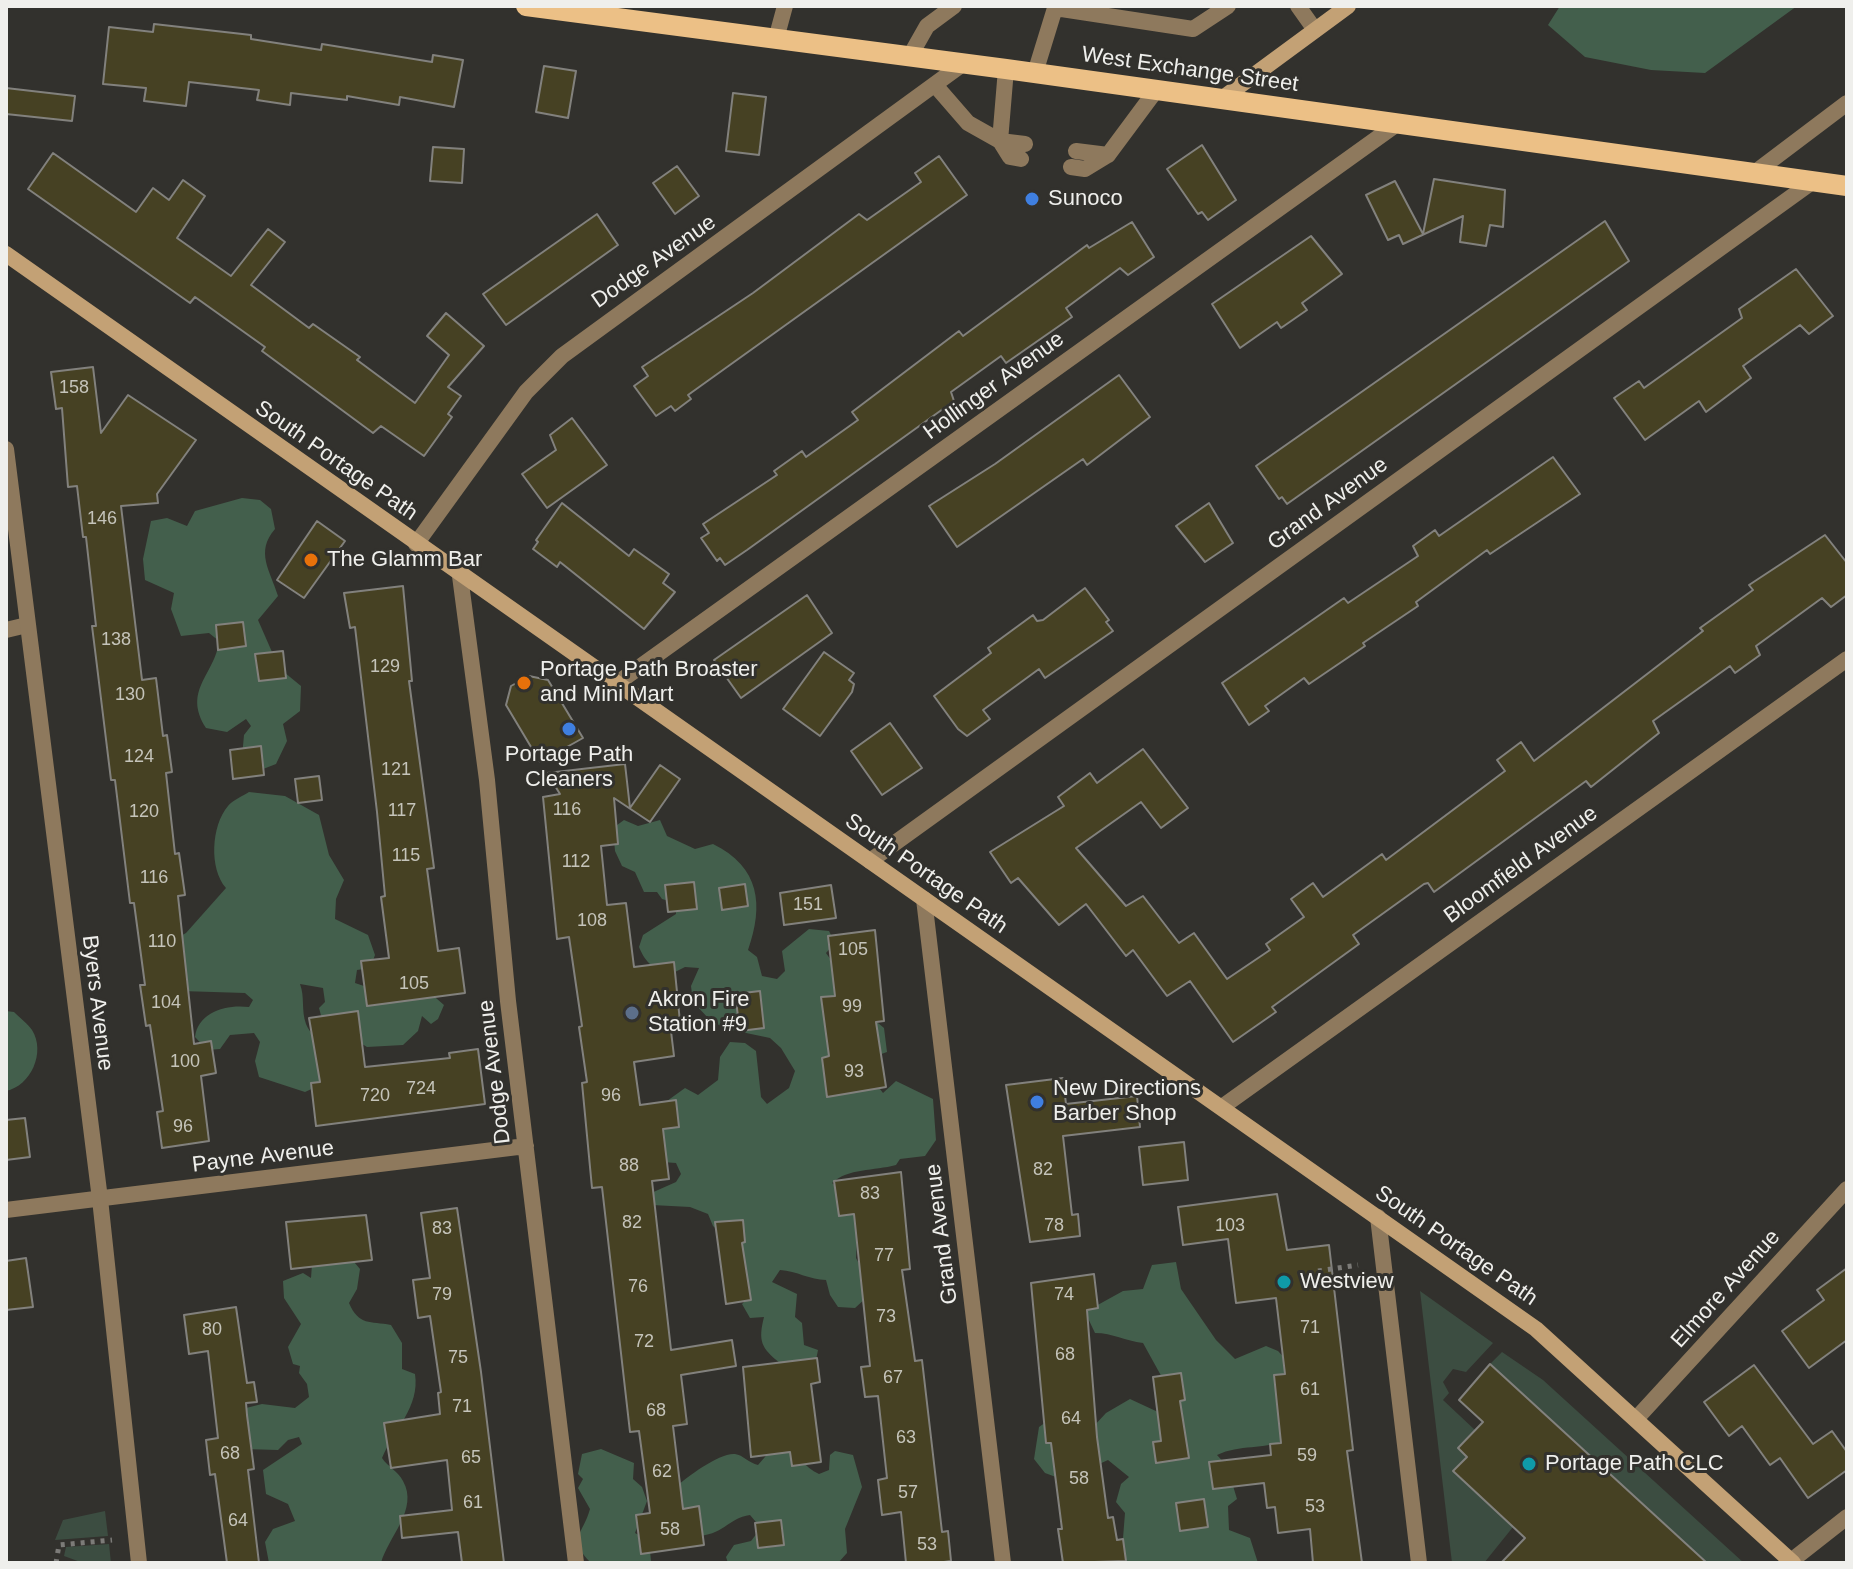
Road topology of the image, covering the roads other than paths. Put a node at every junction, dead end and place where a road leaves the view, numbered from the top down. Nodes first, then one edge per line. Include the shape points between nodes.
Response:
1 (526, 6) edge
2 (785, 6) edge
3 (954, 6) edge
4 (1228, 6) edge
5 (1298, 6) edge
6 (1348, 6) edge
7 (556, 8) edge
8 (1315, 30) junction
9 (776, 39) junction
10 (910, 56) junction
11 (964, 63) junction
12 (1006, 69) junction
13 (1035, 73) junction
14 (935, 85) junction
15 (1157, 89) junction
16 (1223, 98) junction
17 (1847, 103) edge
18 (1397, 124) junction
19 (1000, 141) junction
20 (1023, 152) dead end
21 (1074, 159) dead end
22 (1753, 174) junction
23 (1812, 182) junction
24 (1847, 186) edge
25 (6, 254) edge
26 (6, 449) edge
27 (416, 544) junction
28 (460, 576) junction
29 (27, 625) junction
30 (6, 630) edge
31 (1847, 659) edge
32 (616, 684) junction
33 (870, 861) junction
34 (924, 899) junction
35 (1222, 1107) junction
36 (526, 1146) junction
37 (1847, 1189) edge
38 (100, 1199) junction
39 (6, 1210) edge
40 (1378, 1217) junction
41 (1636, 1419) junction
42 (1847, 1517) edge
43 (1792, 1562) edge
44 (139, 1563) edge
45 (576, 1563) edge
46 (1003, 1563) edge
47 (1419, 1563) edge

1 - 7 main road, West Exchange Street
2 - 9 street
3 - 10 street via 927,26
4 - 13 street via 1193,29 1055,8
5 - 8 street
6 - 8 main road
7 - 9 main road, West Exchange Street
8 - 16 main road
9 - 10 main road, West Exchange Street
10 - 11 main road, West Exchange Street
11 - 12 main road, West Exchange Street
11 - 14 street, Dodge Avenue
12 - 13 main road, West Exchange Street
12 - 19 street
13 - 15 main road, West Exchange Street
14 - 19 street via 968,123
14 - 27 street, Dodge Avenue via 562,356 526,392
15 - 16 main road, West Exchange Street
15 - 21 street via 1108,155
16 - 18 main road, West Exchange Street
17 - 22 street
18 - 22 main road, West Exchange Street
18 - 32 street, Hollinger Avenue
19 - 20 street via 1010,157
22 - 23 main road, West Exchange Street
23 - 24 main road, West Exchange Street
23 - 33 street, Grand Avenue
25 - 27 main road, South Portage Path
26 - 29 street, Byers Avenue
27 - 28 main road, South Portage Path
28 - 32 main road, South Portage Path
28 - 36 street, Dodge Avenue
29 - 30 street
29 - 38 street, Byers Avenue
31 - 35 street, Bloomfield Avenue
32 - 33 main road, South Portage Path
33 - 34 main road, South Portage Path
34 - 35 main road, South Portage Path
34 - 46 street, Grand Avenue
35 - 40 main road, South Portage Path
36 - 38 street, Payne Avenue
36 - 45 street, Dodge Avenue
37 - 41 street, Elmore Avenue
38 - 39 street, Payne Avenue
38 - 44 street, Byers Avenue
40 - 41 main road, South Portage Path via 1536,1329
40 - 47 street
41 - 43 main road, South Portage Path
42 - 43 street

